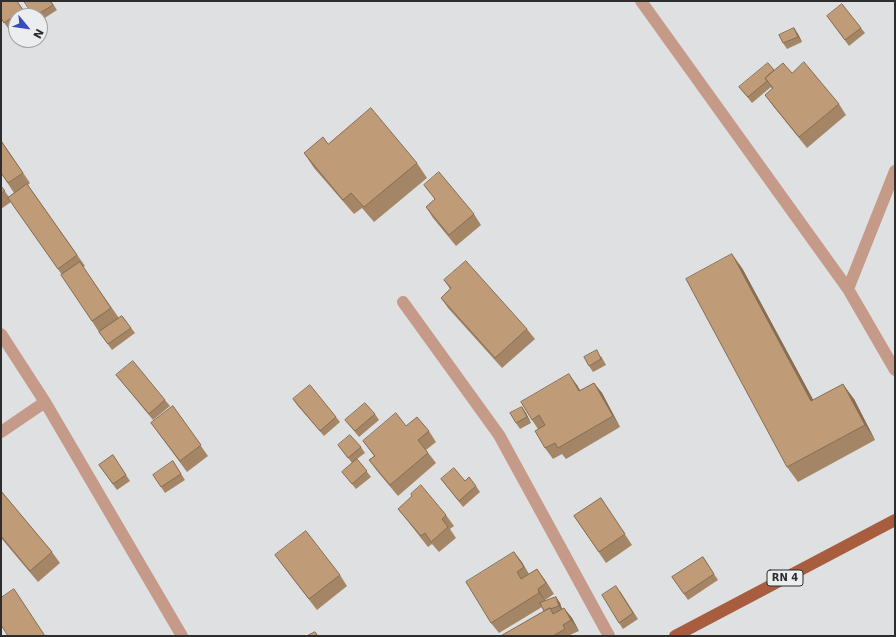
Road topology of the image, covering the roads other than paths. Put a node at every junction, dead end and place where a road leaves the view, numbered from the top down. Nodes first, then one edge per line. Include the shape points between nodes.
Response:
1 (641, 1) edge
2 (895, 171) edge
3 (848, 289) junction
4 (403, 302) dead end
5 (1, 334) edge
6 (895, 370) edge
7 (45, 402) junction
8 (1, 432) edge
9 (895, 520) edge
10 (678, 635) edge
11 (182, 636) edge
12 (609, 636) edge

1 - 3 street
2 - 3 street
3 - 6 street
4 - 12 street via 499,435
5 - 7 street
7 - 8 street
7 - 11 street
9 - 10 main road, RN 4

